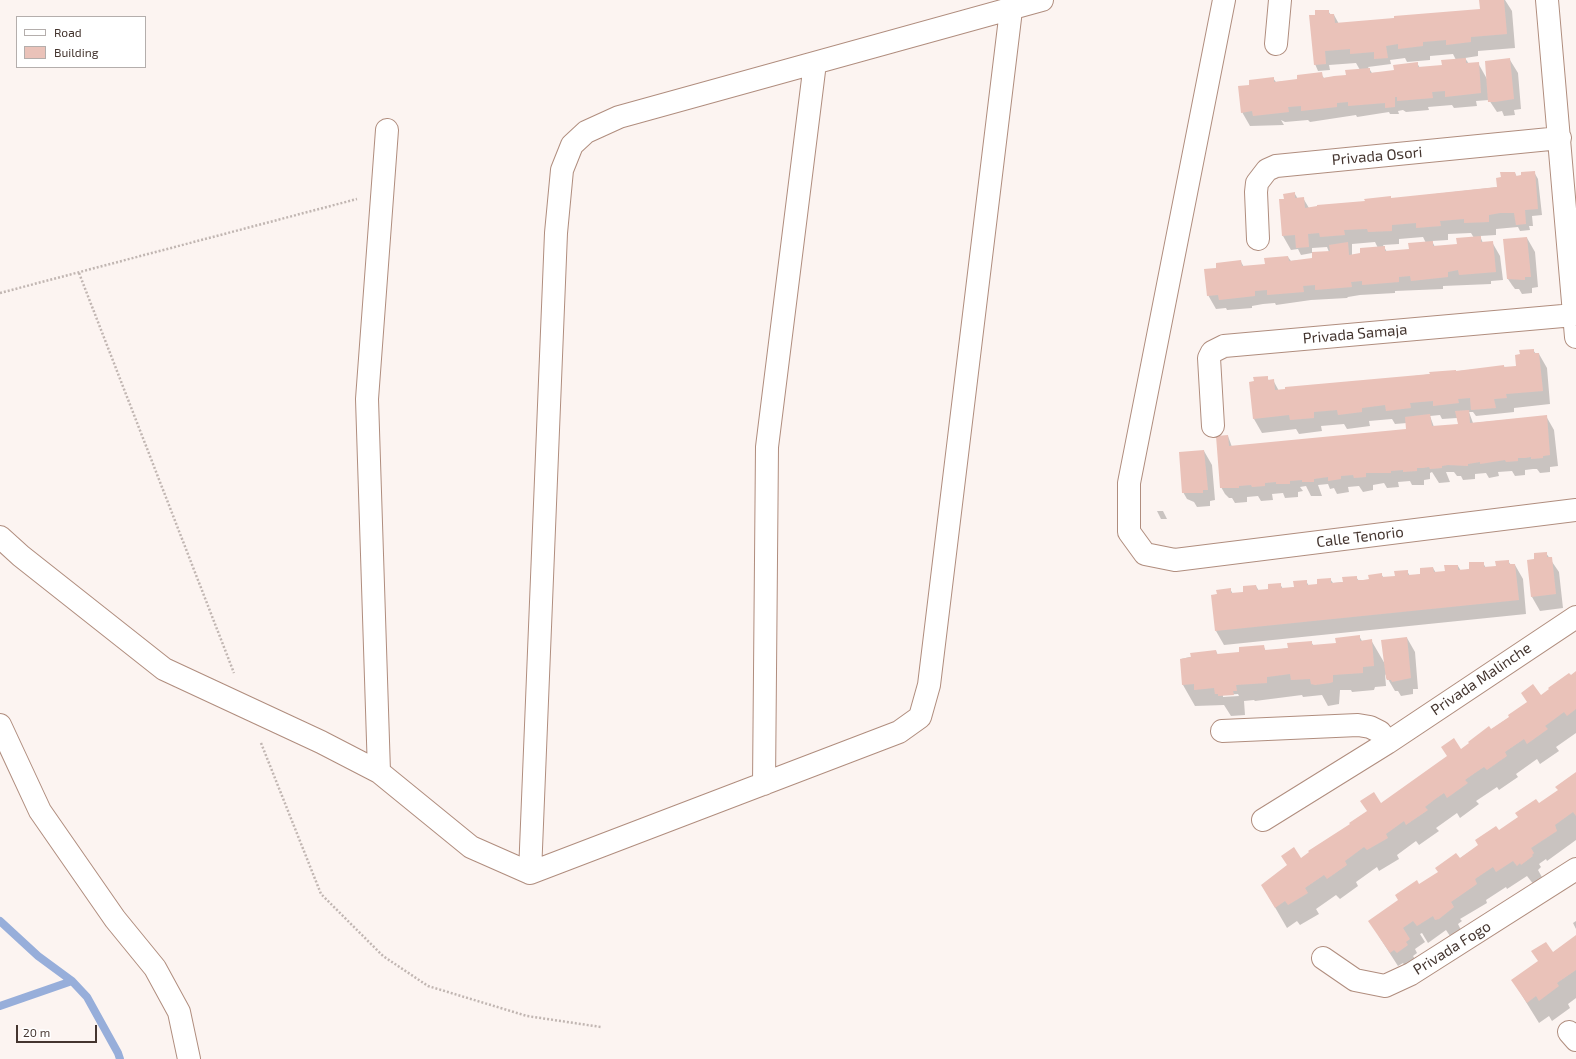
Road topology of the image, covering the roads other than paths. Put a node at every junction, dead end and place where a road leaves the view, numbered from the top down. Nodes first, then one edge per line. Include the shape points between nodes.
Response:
1 (1042, 0) edge
2 (1224, 0) edge
3 (1280, 0) edge
4 (1547, 0) edge
5 (1011, 10) junction
6 (1276, 44) dead end
7 (815, 63) junction
8 (387, 130) dead end
9 (1560, 138) junction
10 (1258, 239) dead end
11 (1574, 315) junction
12 (1576, 338) edge
13 (1213, 426) dead end
14 (1576, 510) edge
15 (0, 537) edge
16 (1576, 617) edge
17 (0, 725) edge
18 (1222, 731) dead end
19 (1387, 743) junction
20 (379, 772) junction
21 (764, 784) junction
22 (1263, 820) dead end
23 (1576, 869) edge
24 (530, 873) junction
25 (1323, 958) dead end
26 (189, 1059) edge

1 - 5 street
2 - 14 street, Calle Tenorio via 1129,483 1129,532 1145,554 1176,560
3 - 6 street
4 - 9 street
5 - 7 street
5 - 21 street via 929,685 920,717 899,732
7 - 21 street via 767,447
7 - 24 street via 619,117 586,132 572,146 562,170 556,233
8 - 20 street via 367,399
9 - 10 street, Privada Osori via 1276,166 1268,170 1257,183
9 - 11 street
11 - 12 street
11 - 13 street, Privada Samaja via 1224,346 1212,352 1209,358
15 - 20 street via 164,669
16 - 19 street, Privada Malinche
17 - 26 street via 40,811 114,919 155,968 179,1012
18 - 19 street via 1358,725 1380,732
19 - 22 street, Privada Malinche
20 - 24 street via 471,846
21 - 24 street
23 - 25 street, Privada Fogo via 1411,974 1385,986 1355,980

